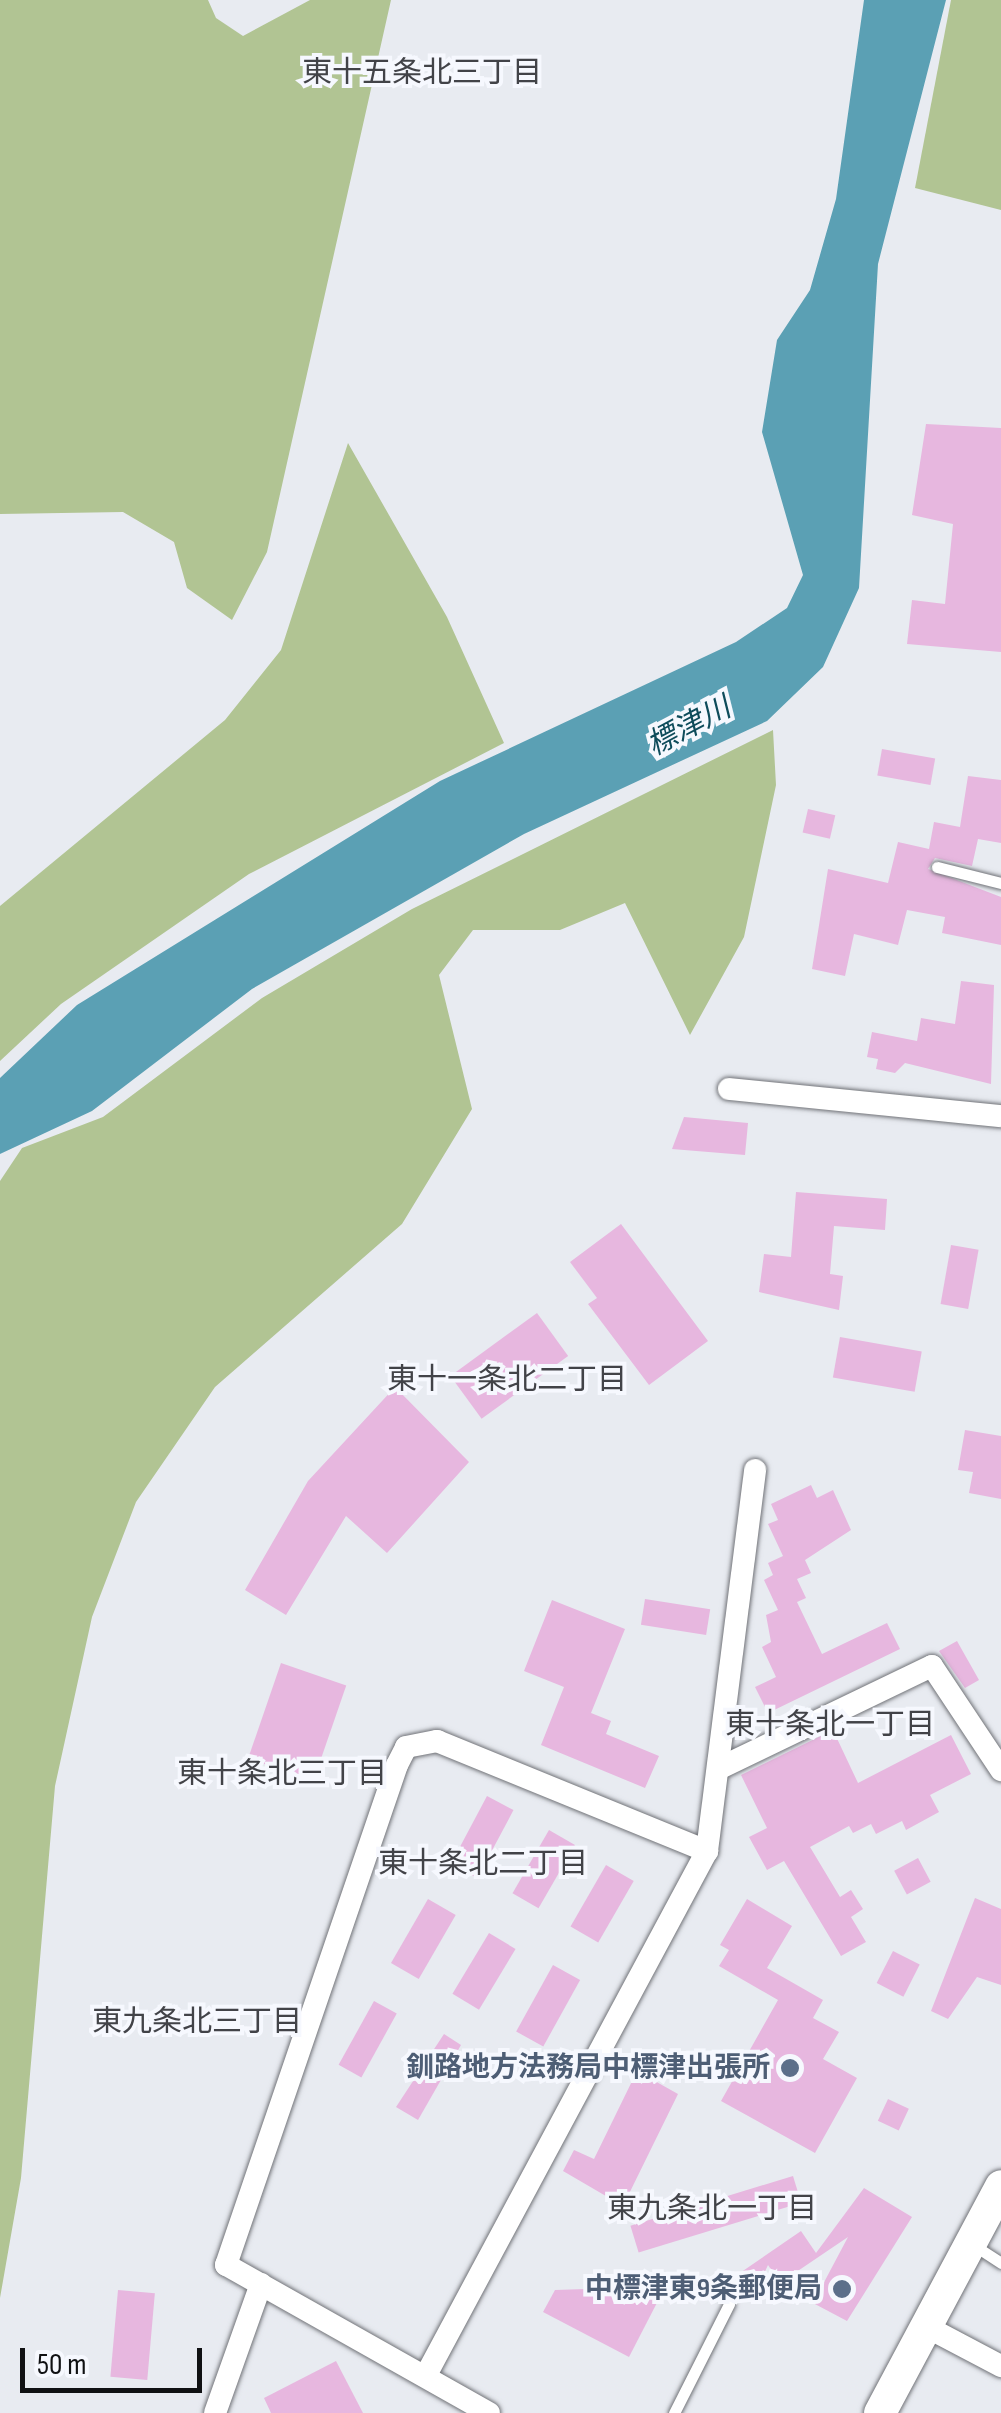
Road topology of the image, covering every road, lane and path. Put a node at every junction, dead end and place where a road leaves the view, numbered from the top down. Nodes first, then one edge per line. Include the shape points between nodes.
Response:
1 (937, 867) dead end
2 (1001, 883) edge
3 (729, 1089) dead end
4 (1001, 1116) edge
5 (755, 1470) dead end
6 (722, 1767) junction
7 (1001, 1770) edge
8 (707, 1851) junction
9 (1001, 2186) edge
10 (969, 2243) junction
11 (1001, 2262) edge
12 (262, 2284) junction
13 (729, 2304) dead end
14 (925, 2326) junction
15 (1001, 2366) edge
16 (426, 2375) junction
17 (215, 2413) edge
18 (488, 2413) edge
19 (674, 2413) edge
20 (880, 2413) edge

1 - 2 lane
3 - 4 street
5 - 6 street
6 - 7 street via 932,1666
6 - 8 street
8 - 12 street via 462,1748 420,1739 406,1747 226,2265
8 - 16 street
9 - 10 main road
10 - 11 lane
10 - 14 main road
12 - 16 street
12 - 17 street
13 - 19 lane
14 - 15 street
14 - 20 main road
16 - 18 street

